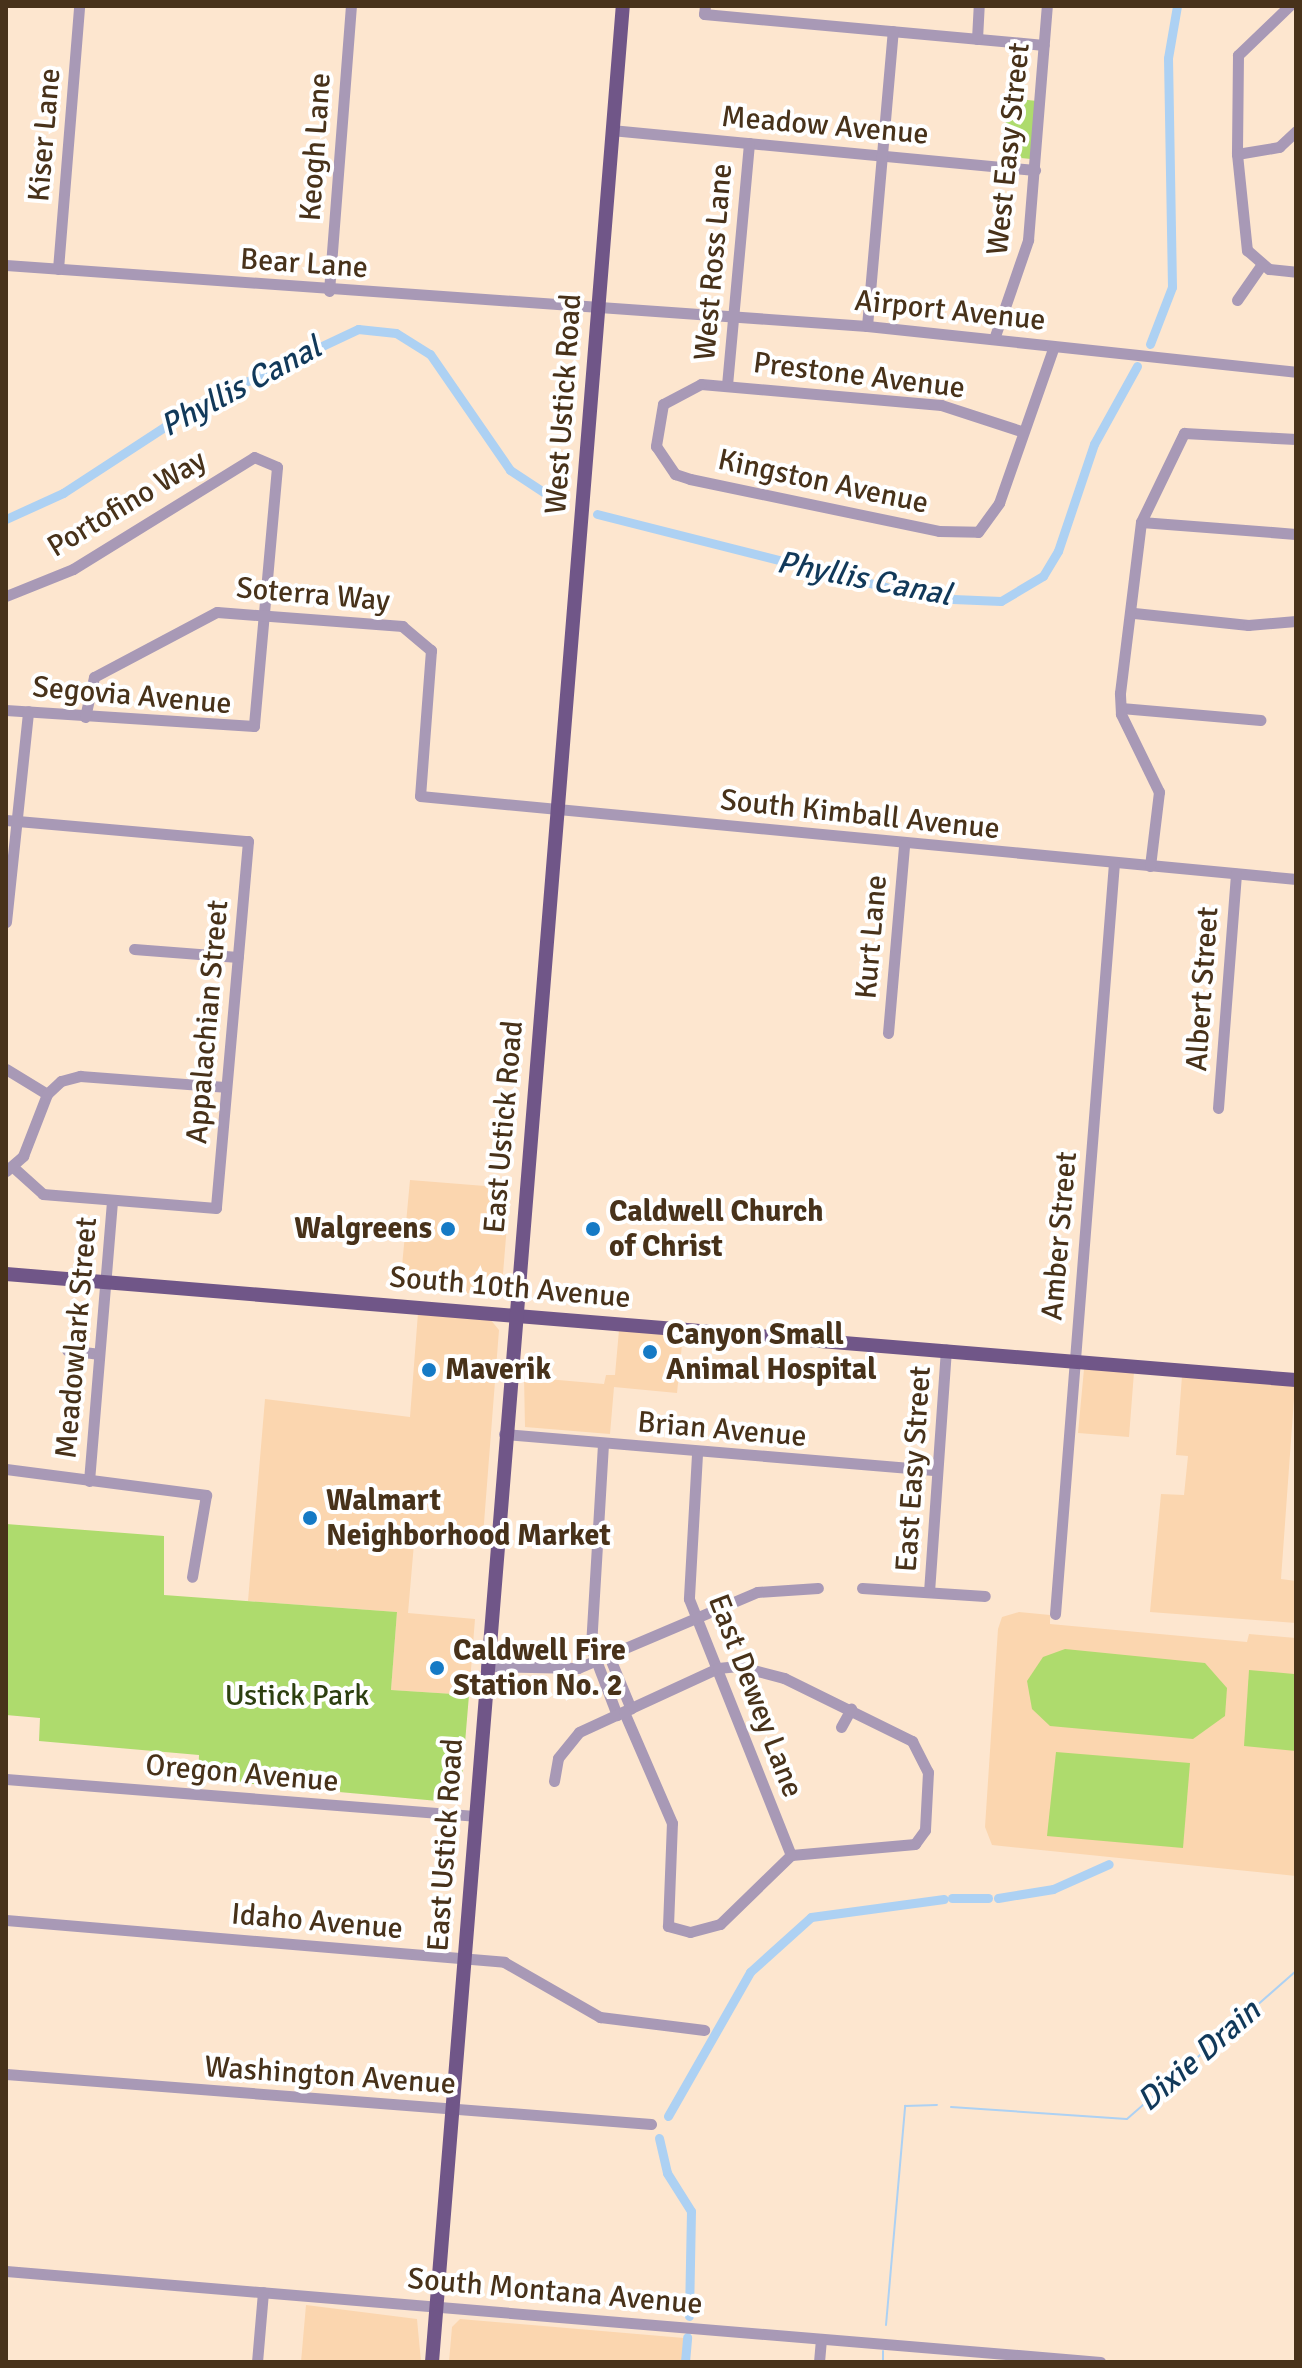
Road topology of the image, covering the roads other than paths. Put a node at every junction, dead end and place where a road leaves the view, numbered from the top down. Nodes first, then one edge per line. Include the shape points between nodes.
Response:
1 (79, 6) edge
2 (351, 6) edge
3 (623, 6) edge
4 (979, 6) edge
5 (1047, 6) edge
6 (1289, 6) edge
7 (704, 10) edge
8 (893, 31) junction
9 (977, 39) junction
10 (1044, 45) junction
11 (611, 130) junction
12 (1296, 131) edge
13 (749, 143) junction
14 (1237, 154) junction
15 (882, 155) junction
16 (1035, 170) junction
17 (1262, 264) junction
18 (6, 265) edge
19 (58, 269) junction
20 (1296, 272) edge
21 (329, 291) junction
22 (1237, 300) dead end
23 (598, 308) junction
24 (733, 317) junction
25 (867, 326) junction
26 (994, 339) junction
27 (1054, 346) junction
28 (1296, 372) edge
29 (727, 385) junction
30 (1021, 431) junction
31 (1296, 439) edge
32 (664, 462) joint
33 (1141, 522) junction
34 (1296, 534) edge
35 (6, 596) edge
36 (266, 613) junction
37 (1134, 613) junction
38 (1296, 621) edge
39 (1121, 708) junction
40 (6, 710) edge
41 (28, 711) junction
42 (85, 717) junction
43 (1260, 720) dead end
44 (420, 796) joint
45 (559, 806) junction
46 (11, 820) edge
47 (904, 845) junction
48 (1114, 863) junction
49 (1150, 866) junction
50 (1236, 874) junction
51 (1296, 879) edge
52 (8, 921) edge
53 (134, 949) dead end
54 (238, 957) junction
55 (888, 1033) dead end
56 (6, 1069) edge
57 (225, 1087) junction
58 (47, 1094) junction
59 (1218, 1108) dead end
60 (10, 1169) edge
61 (112, 1200) junction
62 (6, 1274) edge
63 (104, 1281) junction
64 (513, 1314) junction
65 (67, 1350) dead end
66 (946, 1350) junction
67 (98, 1354) junction
68 (1074, 1360) junction
69 (1296, 1380) edge
70 (504, 1434) junction
71 (603, 1444) junction
72 (697, 1454) junction
73 (6, 1469) edge
74 (937, 1470) junction
75 (89, 1481) junction
76 (192, 1577) dead end
77 (818, 1588) dead end
78 (862, 1588) dead end
79 (929, 1592) junction
80 (985, 1596) dead end
81 (1055, 1614) dead end
82 (696, 1616) junction
83 (609, 1656) junction
84 (594, 1663) junction
85 (486, 1666) junction
86 (718, 1668) junction
87 (851, 1709) junction
88 (624, 1712) junction
89 (841, 1727) dead end
90 (6, 1779) edge
91 (554, 1781) dead end
92 (475, 1816) junction
93 (791, 1855) junction
94 (6, 1920) edge
95 (464, 1958) junction
96 (704, 2030) dead end
97 (6, 2074) edge
98 (452, 2109) junction
99 (651, 2124) dead end
100 (6, 2271) edge
101 (263, 2292) junction
102 (436, 2307) junction
103 (821, 2339) junction
104 (257, 2362) edge
105 (432, 2362) edge
106 (819, 2362) edge
107 (1100, 2362) edge

1 - 19 street, Kiser Lane
2 - 21 street, Keogh Lane
3 - 11 main road, West Ustick Road
4 - 9 street
5 - 10 street, West Easy Street
6 - 14 street via 1238,55
7 - 8 street
8 - 9 street
8 - 15 street
9 - 10 street
10 - 16 street, West Easy Street
11 - 13 street, Meadow Avenue
11 - 23 main road, West Ustick Road
12 - 14 street via 1279,147
13 - 15 street, Meadow Avenue
13 - 24 street, West Ross Lane
14 - 17 street via 1247,250
15 - 16 street, Meadow Avenue
15 - 25 street
16 - 26 street, West Easy Street via 1019,283
17 - 20 street
17 - 22 street
18 - 19 street, Bear Lane
19 - 21 street, Bear Lane
21 - 23 street, Bear Lane
23 - 24 street, Airport Avenue
23 - 45 main road, West Ustick Road
24 - 25 street, Airport Avenue
24 - 29 street, West Ross Lane
25 - 26 street, Airport Avenue
26 - 27 street, Airport Avenue
27 - 28 street, Airport Avenue
27 - 30 street
29 - 30 street, Prestone Avenue via 941,405
29 - 32 street, Prestone Avenue via 687,386 663,404 658,420
30 - 32 street, Kingston Avenue via 990,524 978,532 939,531 690,479
31 - 33 street via 1184,433
33 - 34 street
33 - 37 street
35 - 36 street, Portofino Way via 73,569 254,457 272,460 279,476
36 - 42 street, Soterra Way via 205,616 94,677
36 - 42 street, Segovia Avenue via 254,726
36 - 44 street, Soterra Way via 402,626 421,635 431,650
37 - 38 street via 1248,625
37 - 39 street
39 - 43 street
39 - 49 street via 1159,792
40 - 41 street, Segovia Avenue
41 - 42 street, Segovia Avenue
41 - 46 street
44 - 45 street, South Kimball Avenue
45 - 47 street, South Kimball Avenue
45 - 64 main road, East Ustick Road
46 - 52 street
46 - 54 street, Appalachian Street via 248,841
47 - 48 street, South Kimball Avenue
47 - 55 street, Kurt Lane
48 - 49 street, South Kimball Avenue
48 - 68 street, Amber Street
49 - 50 street, South Kimball Avenue
50 - 51 street, South Kimball Avenue
50 - 59 street, Albert Street
53 - 54 street
54 - 57 street, Appalachian Street
56 - 58 street
57 - 58 street via 80,1076
57 - 61 street, Appalachian Street via 216,1208
58 - 60 street
60 - 61 street via 43,1194
61 - 63 street, Meadowlark Street
62 - 63 main road, South 10th Avenue
63 - 64 main road, South 10th Avenue
63 - 67 street, Meadowlark Street
64 - 66 main road, South 10th Avenue
64 - 70 main road, East Ustick Road
65 - 67 street
66 - 68 main road, South 10th Avenue
66 - 74 street, East Easy Street
67 - 75 street, Meadowlark Street
68 - 69 main road, South 10th Avenue
68 - 81 street, Amber Street
70 - 71 street, Brian Avenue
70 - 85 main road, East Ustick Road
71 - 72 street, Brian Avenue
71 - 84 street
72 - 74 street, Brian Avenue
72 - 82 street, East Dewey Lane via 690,1575
73 - 75 street
74 - 79 street, East Easy Street
75 - 76 street via 206,1495
77 - 82 street via 757,1592
78 - 79 street
79 - 80 street
82 - 83 street
82 - 86 street, East Dewey Lane
83 - 84 street
83 - 88 street
84 - 85 street via 559,1672
84 - 88 street
85 - 92 main road, East Ustick Road
86 - 87 street via 784,1678
86 - 88 street
86 - 93 street, East Dewey Lane via 730,1717
87 - 89 street
87 - 93 street via 912,1741 922,1755 925,1830 915,1844
88 - 91 street via 566,1744
88 - 93 street via 672,1823 668,1926 690,1932 720,1924
90 - 92 street, Oregon Avenue
92 - 95 main road, East Ustick Road
94 - 95 street, Idaho Avenue
95 - 96 street, Idaho Avenue via 532,1972 600,2017
95 - 98 main road, East Ustick Road
97 - 98 street, Washington Avenue
98 - 99 street, Washington Avenue
98 - 102 main road, East Ustick Road
100 - 101 street, South Montana Avenue
101 - 102 street, South Montana Avenue
101 - 104 street
102 - 103 street, South Montana Avenue
102 - 105 main road, East Ustick Road
103 - 106 street
103 - 107 street, South Montana Avenue

